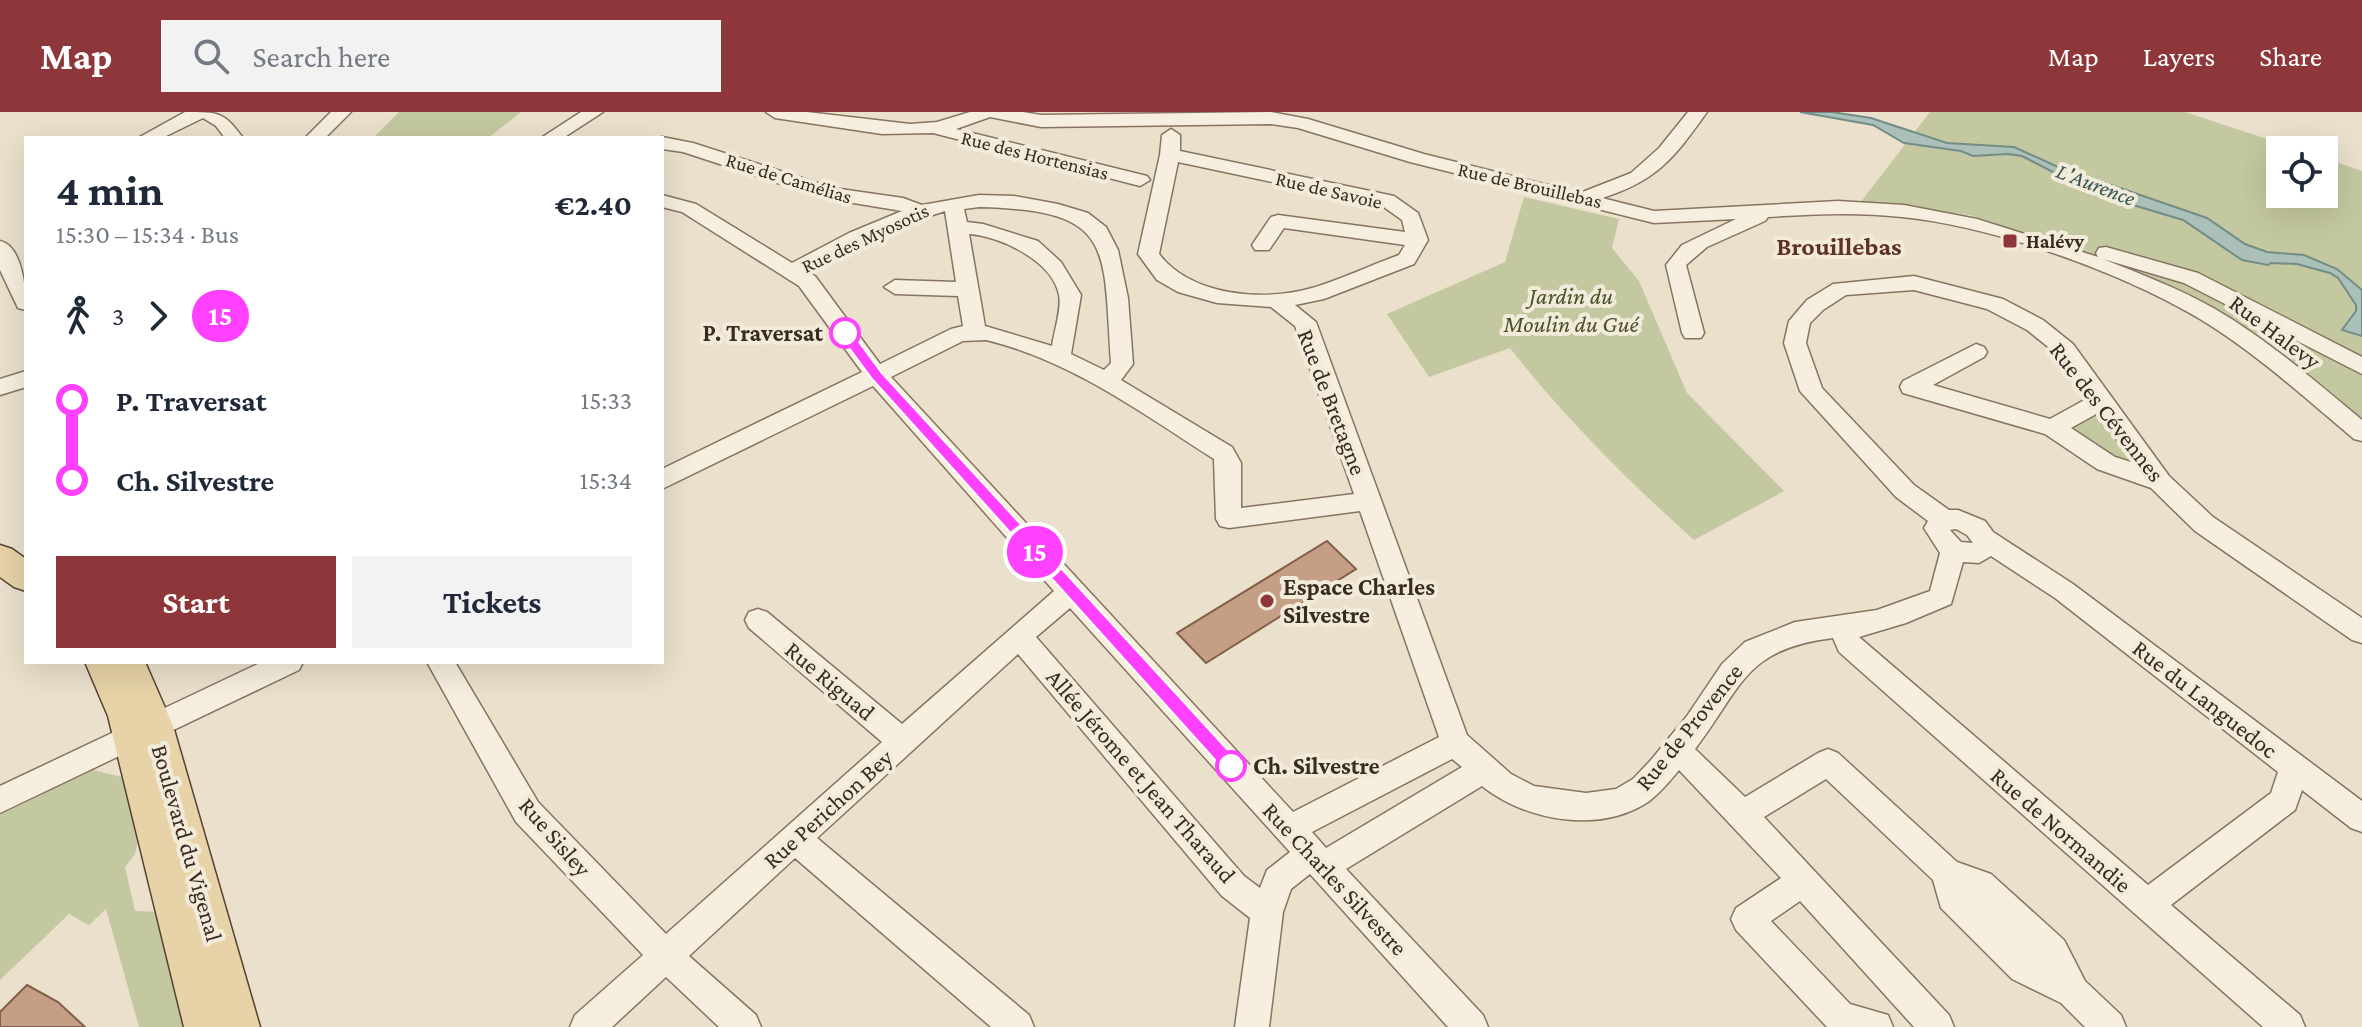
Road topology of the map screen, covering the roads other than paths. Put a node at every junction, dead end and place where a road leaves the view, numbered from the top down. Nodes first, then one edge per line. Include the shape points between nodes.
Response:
1 (200, 112) edge
2 (207, 112) edge
3 (342, 112) edge
4 (594, 112) edge
5 (775, 112) edge
6 (986, 112) edge
7 (993, 112) edge
8 (1698, 112) edge
9 (932, 126) junction
10 (1162, 128) edge
11 (151, 136) edge
12 (233, 136) edge
13 (316, 136) edge
14 (553, 136) edge
15 (664, 143) edge
16 (1140, 180) dead end
17 (1585, 198) junction
18 (952, 201) junction
19 (664, 202) edge
20 (1767, 209) junction
21 (916, 210) junction
22 (960, 228) junction
23 (1418, 240) junction
24 (1262, 245) dead end
25 (0, 247) edge
26 (2067, 252) joint
27 (793, 271) junction
28 (2143, 275) junction
29 (895, 287) dead end
30 (969, 289) junction
31 (1316, 294) junction
32 (24, 299) edge
33 (1276, 301) junction
34 (1305, 322) junction
35 (975, 330) junction
36 (1693, 333) dead end
37 (1976, 352) dead end
38 (1056, 357) junction
39 (2362, 366) edge
40 (877, 376) junction
41 (24, 380) edge
42 (1107, 382) junction
43 (0, 387) edge
44 (2102, 400) junction
45 (2053, 428) junction
46 (2362, 433) edge
47 (664, 479) edge
48 (2160, 482) junction
49 (1369, 501) junction
50 (1944, 520) junction
51 (0, 537) edge
52 (1985, 539) junction
53 (1953, 551) junction
54 (24, 552) edge
55 (0, 558) edge
56 (24, 576) edge
57 (1071, 592) junction
58 (758, 620) dead end
59 (1841, 627) junction
60 (2362, 632) edge
61 (1019, 636) junction
62 (104, 664) edge
63 (127, 664) edge
64 (285, 664) edge
65 (442, 664) edge
66 (143, 731) junction
67 (902, 742) junction
68 (1455, 743) junction
69 (1675, 751) junction
70 (2294, 767) junction
71 (1484, 769) junction
72 (0, 800) edge
73 (1742, 814) junction
74 (2362, 818) edge
75 (1289, 829) junction
76 (795, 839) junction
77 (1318, 860) junction
78 (1803, 881) junction
79 (2146, 905) junction
80 (1267, 912) junction
81 (666, 956) junction
82 (206, 1027) edge
83 (238, 1027) edge
84 (587, 1027) edge
85 (744, 1027) edge
86 (1017, 1027) edge
87 (1252, 1027) edge
88 (1471, 1027) edge
89 (1876, 1027) edge
90 (1937, 1027) edge
91 (2109, 1027) edge
92 (2288, 1027) edge

1 - 11 street
2 - 12 street
3 - 13 street
4 - 14 street
5 - 9 street via 879,129
6 - 9 street via 972,120
7 - 10 street, Rue de Brouillebas via 1041,121
8 - 17 street via 1644,173
9 - 16 street, Rue des Hortensias
10 - 17 street, Rue de Brouillebas via 1197,118 1271,118
10 - 23 street, Rue de Savoie via 1387,200 1411,217
10 - 33 street via 1148,254 1164,275 1186,287 1217,296
15 - 21 street, Rue de Camélias via 830,194
17 - 20 street, Rue de Brouillebas via 1654,217
18 - 21 street, Rue des Myosotis
18 - 22 street
18 - 42 street, Rue des Myosotis via 1015,200 1070,212 1101,234 1109,252 1122,364
19 - 27 street, Rue Charles Silvestre via 689,208
20 - 26 street, Rue de Brouillebas via 1904,211 1970,223
20 - 36 street via 1679,257 1676,265
21 - 27 street, Rue des Myosotis
22 - 30 street
22 - 38 street via 1031,246 1054,267 1070,295 1063,349
23 - 24 street via 1275,214
23 - 31 street via 1407,259
25 - 32 street
26 - 28 street, Rue Halevy
27 - 40 street, Rue Charles Silvestre via 807,281
28 - 39 street via 2191,278
28 - 46 street, Rue Halevy via 2274,359
29 - 30 street
30 - 35 street
31 - 33 street
31 - 34 street
33 - 34 street, Rue de Bretagne
34 - 49 street, Rue de Bretagne
35 - 38 street via 1006,335
35 - 40 street
37 - 45 street via 1911,387
38 - 42 street
40 - 47 street
40 - 57 street, Rue Charles Silvestre
41 - 43 street
42 - 49 street via 1223,453 1229,463 1229,519
44 - 45 street
44 - 48 street, Rue des Cévennes
44 - 50 street, Rue des Cévennes via 2065,349 1995,304 1914,283 1841,289 1815,305 1800,321 1795,343 1812,391 1905,491
45 - 48 street via 2106,463
48 - 60 street, Rue des Cévennes via 2204,524
49 - 68 street, Rue de Bretagne
50 - 52 street via 1973,525
50 - 53 street via 1937,528 1940,540
51 - 54 main road
52 - 53 street via 1979,553
52 - 70 street, Rue du Languedoc via 2064,591
53 - 59 street, Rue de Provence via 1942,597 1912,611
55 - 56 main road
57 - 61 street, Rue Perichon Bey
57 - 75 street, Rue Charles Silvestre
58 - 67 street, Rue Riguad
59 - 69 street, Rue de Provence via 1791,635 1757,648 1733,667
59 - 79 street, Rue de Normandie via 1849,644
61 - 67 street, Rue Perichon Bey
61 - 80 street, Allée Jérome et Jean Tharaud via 1233,886
62 - 66 main road, Boulevard du Vigenal
63 - 66 main road, Boulevard du Vigenal
64 - 66 street
65 - 81 street, Rue Sisley via 527,812
66 - 72 street
66 - 82 main road, Boulevard du Vigenal
66 - 83 main road, Boulevard du Vigenal
67 - 76 street, Rue Perichon Bey
68 - 71 street, Rue de Provence
68 - 75 street
69 - 71 street, Rue de Provence via 1633,796 1590,807 1555,806 1503,785
69 - 73 street
70 - 74 street
70 - 79 street, Rue du Languedoc via 2284,801
71 - 77 street
73 - 78 street
73 - 91 street via 1828,762 1947,873 1952,898 2024,968 2073,992
75 - 77 street, Rue Charles Silvestre
76 - 81 street, Rue Perichon Bey
76 - 86 street
77 - 80 street via 1278,880
77 - 88 street, Rue Charles Silvestre
78 - 89 street via 1747,919 1841,1018
78 - 90 street
79 - 92 street, Rue de Normandie
80 - 87 street
81 - 84 street, Rue Perichon Bey
81 - 85 street, Rue Sisley

